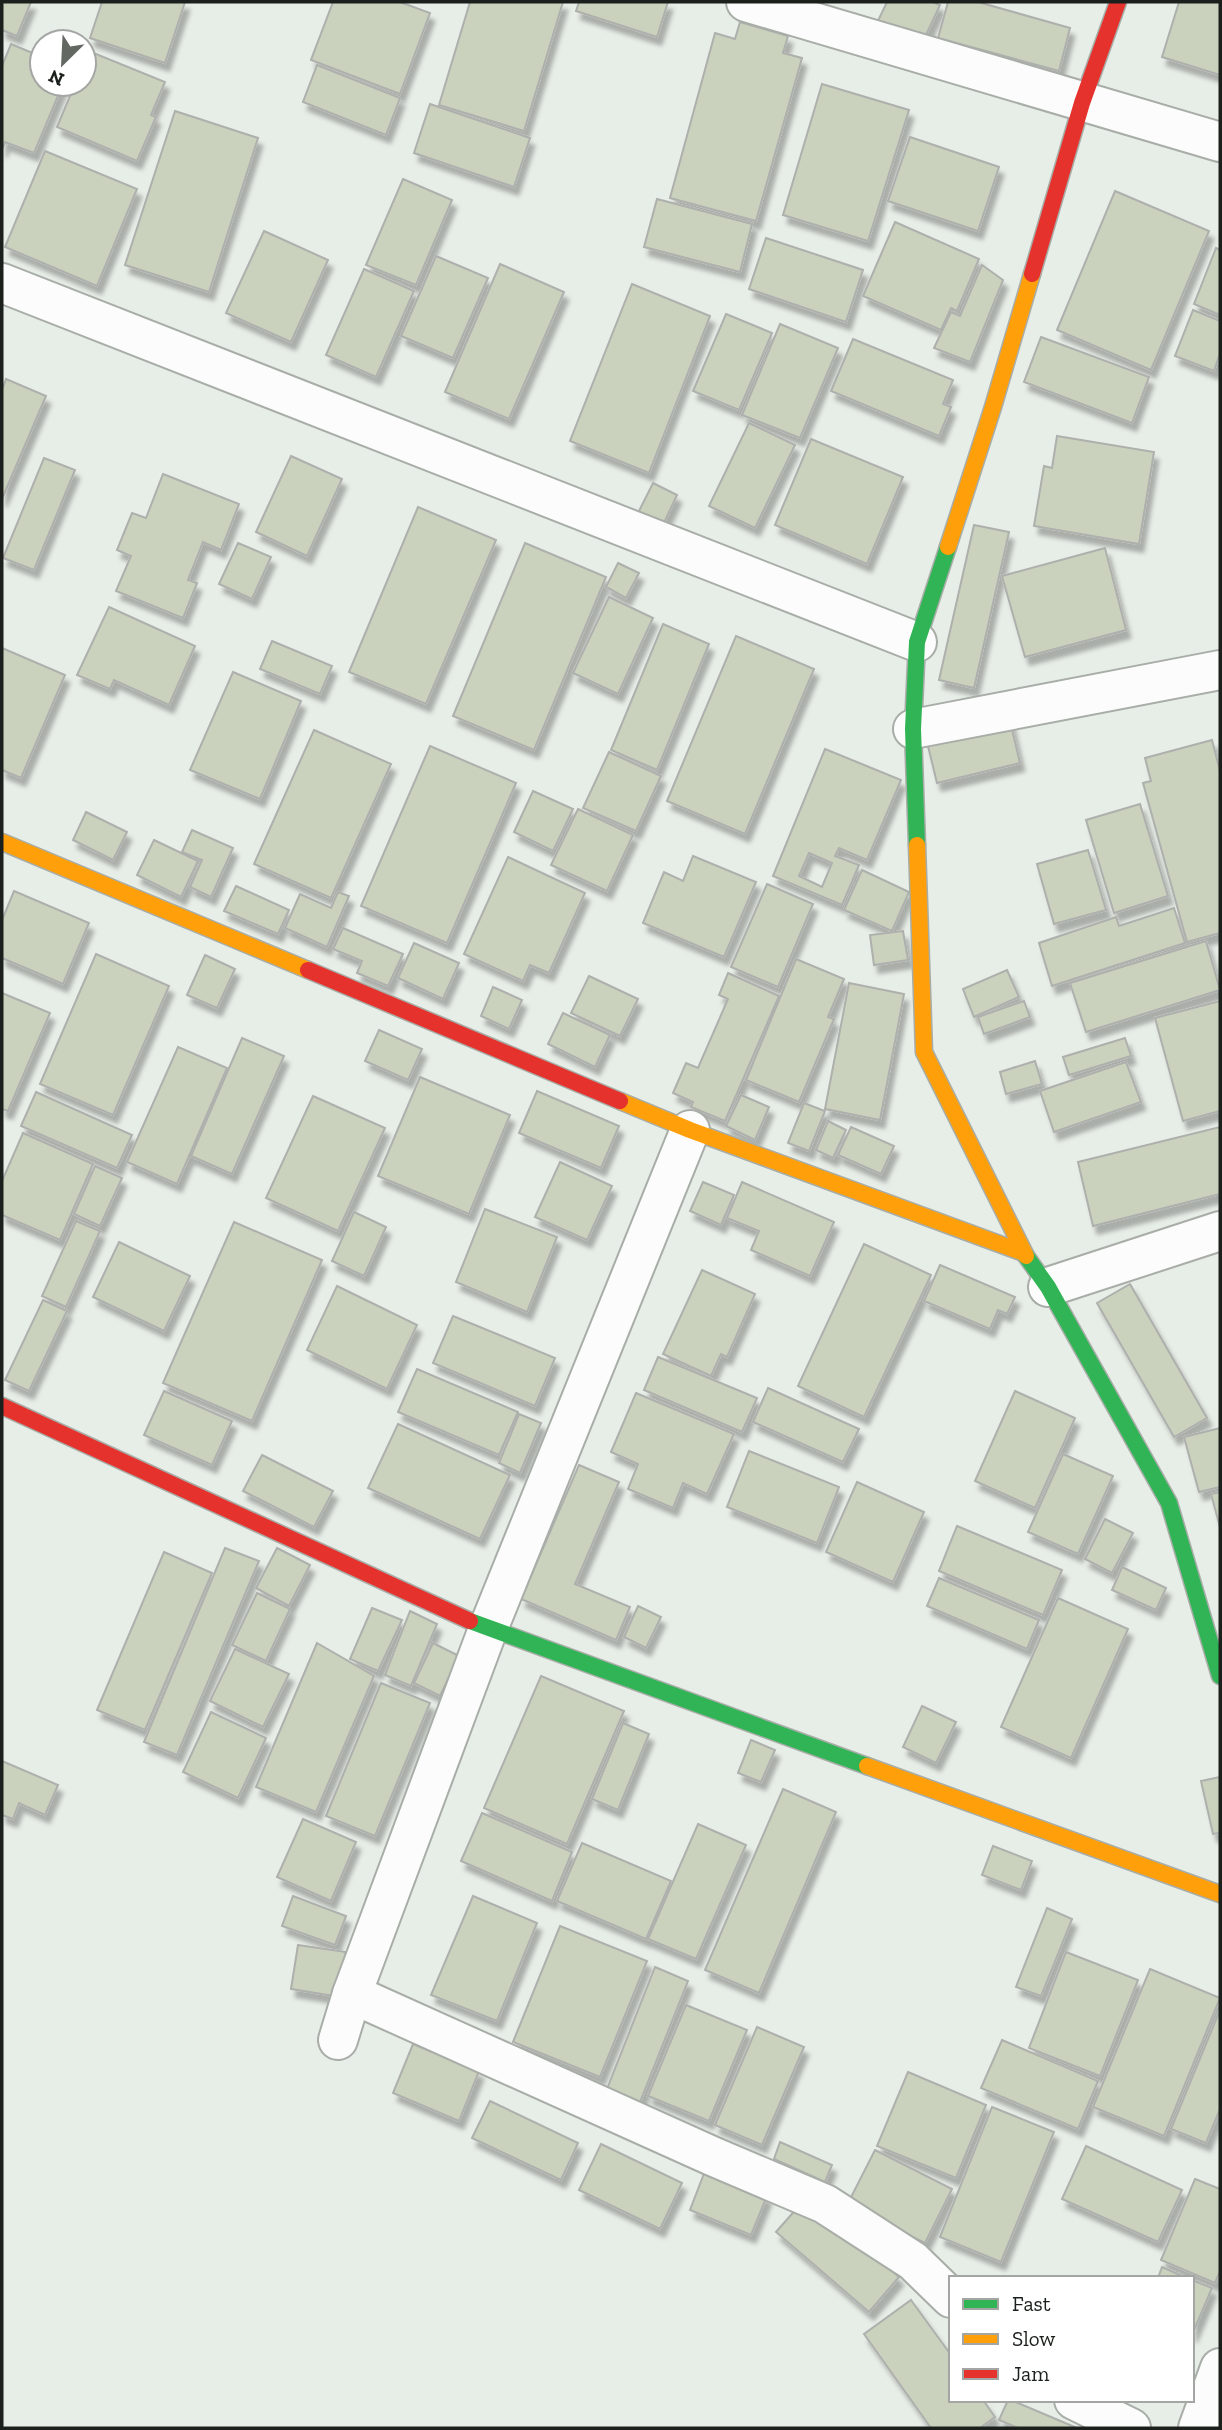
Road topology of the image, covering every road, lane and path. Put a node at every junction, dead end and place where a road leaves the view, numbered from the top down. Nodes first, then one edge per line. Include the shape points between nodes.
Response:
1 (746, 2) edge
2 (1118, 2) edge
3 (1082, 103) junction
4 (1220, 142) edge
5 (2, 283) edge
6 (917, 642) junction
7 (1220, 670) edge
8 (913, 729) junction
9 (2, 842) edge
10 (690, 1130) junction
11 (1220, 1231) edge
12 (1024, 1253) junction
13 (1048, 1287) junction
14 (2, 1406) edge
15 (488, 1629) junction
16 (1220, 1676) edge
17 (1220, 1894) edge
18 (352, 1994) junction
19 (338, 2040) dead end
20 (949, 2296) edge
21 (1220, 2368) edge
22 (1078, 2402) edge
23 (1131, 2428) edge
24 (1198, 2428) edge

1 - 3 street
2 - 3 street
3 - 4 street
3 - 6 street via 993,407
5 - 6 street
6 - 8 street
7 - 8 street
8 - 12 street via 924,1052
9 - 10 street
10 - 12 street
10 - 15 street
11 - 13 street
12 - 13 street
13 - 16 street via 1169,1503
14 - 15 street
15 - 17 street
15 - 18 street
18 - 19 street
18 - 20 street via 825,2204 913,2260
21 - 24 street
22 - 23 street

